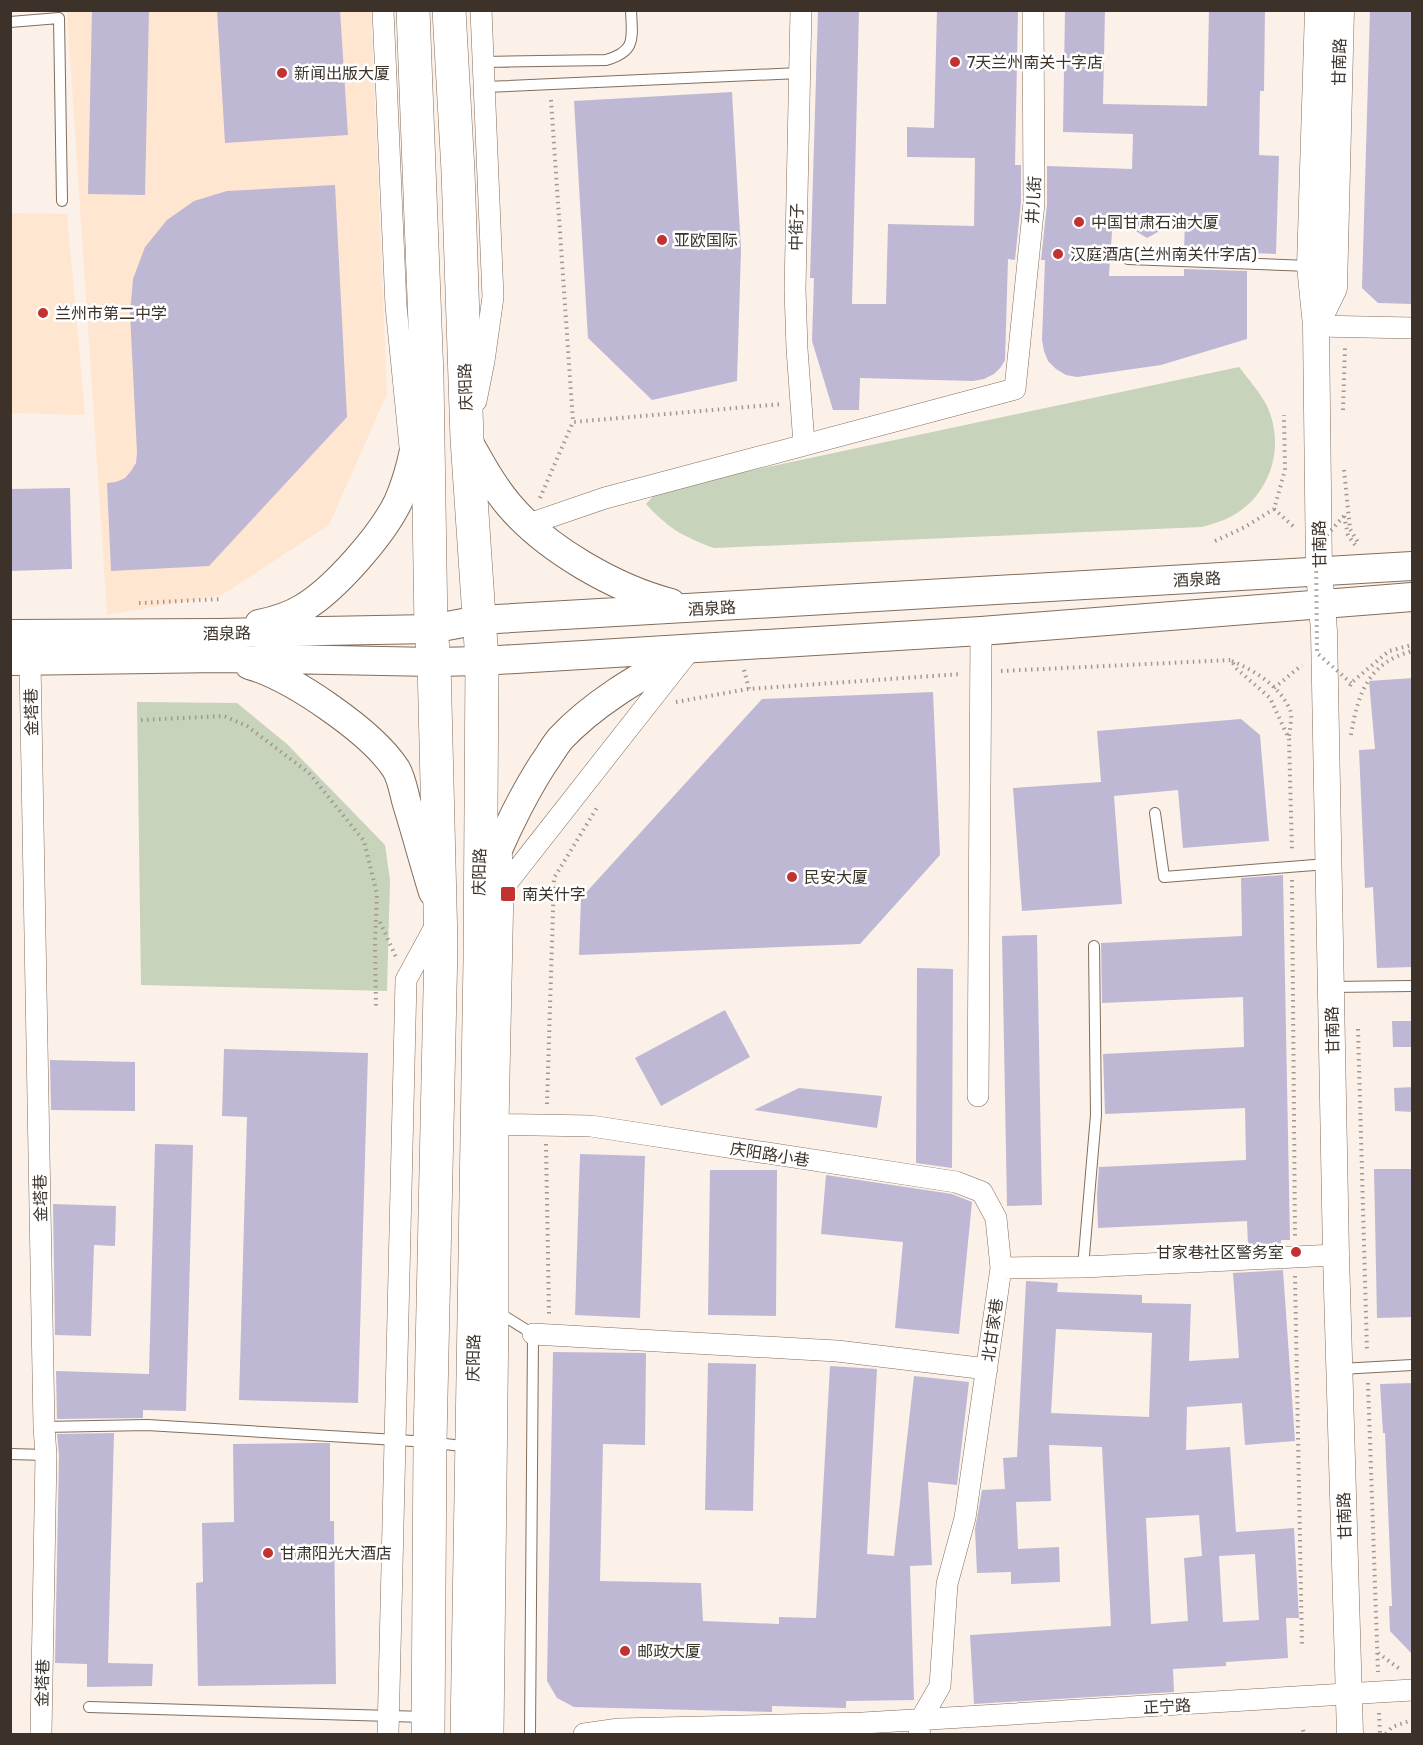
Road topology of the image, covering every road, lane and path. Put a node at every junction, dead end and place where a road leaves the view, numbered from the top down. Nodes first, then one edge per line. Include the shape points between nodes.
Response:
1 (383, 10) edge
2 (413, 10) edge
3 (449, 10) edge
4 (481, 10) edge
5 (631, 10) edge
6 (801, 10) edge
7 (1033, 10) edge
8 (1318, 10) edge
9 (1341, 10) edge
10 (10, 22) edge
11 (484, 62) junction
12 (799, 73) junction
13 (550, 84) junction
14 (485, 87) junction
15 (63, 201) dead end
16 (1128, 259) dead end
17 (1310, 266) junction
18 (1316, 326) junction
19 (1413, 328) edge
20 (427, 377) junction
21 (801, 403) junction
22 (1284, 415) dead end
23 (573, 422) junction
24 (467, 439) junction
25 (804, 444) junction
26 (1342, 461) dead end
27 (412, 464) junction
28 (529, 525) junction
29 (1215, 541) dead end
30 (1413, 566) edge
31 (1319, 572) junction
32 (1413, 597) edge
33 (222, 599) dead end
34 (139, 603) dead end
35 (1320, 603) junction
36 (694, 609) junction
37 (479, 620) junction
38 (431, 628) junction
39 (981, 631) junction
40 (10, 634) edge
41 (220, 645) junction
42 (1413, 645) edge
43 (692, 648) junction
44 (1413, 651) edge
45 (1317, 653) junction
46 (1231, 660) junction
47 (20, 661) edge
48 (482, 661) junction
49 (434, 662) junction
50 (981, 672) junction
51 (1351, 683) junction
52 (806, 687) dead end
53 (1274, 688) junction
54 (748, 689) junction
55 (1348, 694) dead end
56 (668, 711) dead end
57 (141, 720) dead end
58 (1347, 728) dead end
59 (1289, 740) junction
60 (600, 801) dead end
61 (1155, 813) dead end
62 (1328, 864) junction
63 (1292, 867) junction
64 (491, 891) junction
65 (441, 918) junction
66 (380, 922) dead end
67 (1094, 946) dead end
68 (406, 980) junction
69 (1413, 986) edge
70 (1331, 987) junction
71 (1357, 987) junction
72 (376, 1008) dead end
73 (978, 1096) dead end
74 (488, 1124) junction
75 (546, 1125) junction
76 (1336, 1255) junction
77 (1083, 1267) junction
78 (1001, 1268) junction
79 (486, 1308) junction
80 (541, 1334) junction
81 (1413, 1365) edge
82 (1368, 1368) junction
83 (987, 1369) junction
84 (1340, 1369) junction
85 (44, 1427) junction
86 (395, 1440) junction
87 (430, 1442) junction
88 (471, 1447) junction
89 (10, 1454) edge
90 (46, 1455) junction
91 (1378, 1652) junction
92 (1409, 1682) edge
93 (1379, 1692) junction
94 (1349, 1693) junction
95 (89, 1707) dead end
96 (1413, 1720) edge
97 (388, 1725) edge
98 (428, 1726) edge
99 (920, 1727) edge
100 (41, 1734) edge
101 (467, 1734) edge
102 (493, 1734) edge
103 (530, 1734) edge
104 (584, 1734) edge
105 (1350, 1734) edge
106 (1380, 1734) edge
107 (1386, 1734) edge

1 - 27 street via 396,306
2 - 20 main road
3 - 24 main road, 庆阳路
4 - 11 street
5 - 11 lane via 632,42 621,55 606,60
6 - 12 street, 中街子
7 - 25 street, 井儿街 via 1034,203 1014,389
8 - 17 street, 甘南路
9 - 18 street, 甘南路 via 1334,288
10 - 15 lane via 59,18
11 - 14 street
12 - 13 lane
12 - 21 street, 中街子 via 795,289
13 - 14 lane
13 - 23 path
14 - 24 street via 494,297
16 - 17 lane
17 - 18 street, 甘南路
18 - 19 street
18 - 31 street, 甘南路
20 - 27 main road
20 - 38 main road
21 - 23 path
21 - 25 street, 中街子
22 - 29 path via 1285,470 1274,510
23 - 28 path
24 - 28 main road via 489,479
24 - 37 main road, 庆阳路
25 - 28 street via 605,498
26 - 45 path, bridge via 1350,529 1365,548 1358,548 1348,535 1344,516 1316,547
27 - 41 main road via 398,502 381,529 327,589 303,608
28 - 36 main road via 603,577 633,591
30 - 31 main road, 酒泉路
31 - 35 street, 甘南路
31 - 36 main road, 酒泉路
32 - 35 main road, 酒泉路
33 - 34 path
35 - 39 main road, 酒泉路
35 - 62 street, 甘南路 via 1324,631
36 - 37 main road, 酒泉路
37 - 38 main road, 酒泉路
37 - 48 main road, 庆阳路
38 - 41 main road, 酒泉路
38 - 49 main road
39 - 43 main road, 酒泉路
39 - 50 street
40 - 41 main road, 酒泉路
41 - 47 main road, 酒泉路
41 - 49 main road, 酒泉路
41 - 65 main road via 315,697 348,722 397,770
42 - 51 path via 1389,651
43 - 48 main road, 酒泉路
43 - 64 street
43 - 64 main road via 602,702 559,740 531,782 500,844
44 - 58 path via 1376,669 1364,685 1349,739
45 - 51 path, bridge
45 - 53 path
46 - 50 path
46 - 53 path via 1254,671
46 - 59 path via 1270,699
47 - 85 street, 金塔巷
48 - 49 main road, 酒泉路
48 - 64 main road, 庆阳路
49 - 65 main road
50 - 54 path
50 - 73 street
51 - 55 path
52 - 54 path
53 - 59 path via 1290,711
54 - 56 path via 676,702
57 - 72 path via 224,716 248,726 309,773 344,815 364,841 377,894
59 - 63 path
60 - 75 path via 554,878
61 - 63 lane via 1164,877
62 - 63 lane
62 - 70 street, 甘南路
64 - 74 main road, 庆阳路
65 - 68 street
65 - 87 main road
66 - 68 path
67 - 77 lane via 1096,1115
68 - 86 street
69 - 71 lane
70 - 71 lane
70 - 76 street, 甘南路
71 - 82 path
74 - 75 street, 庆阳路小巷
74 - 79 main road, 庆阳路
75 - 78 street, 庆阳路小巷 via 591,1126 956,1182 982,1192 996,1218
75 - 80 path
76 - 77 street
76 - 84 street, 甘南路
77 - 78 street
78 - 83 street, 北甘家巷
79 - 80 lane
79 - 88 main road, 庆阳路
79 - 102 street
80 - 83 street via 837,1351
80 - 103 lane
81 - 82 lane
82 - 84 lane
82 - 91 path
83 - 99 street, 北甘家巷 via 965,1518 947,1584 940,1686
84 - 94 street, 甘南路
85 - 86 lane via 147,1425
85 - 90 street, 金塔巷
86 - 87 lane
86 - 97 street
87 - 88 lane
87 - 98 main road
88 - 101 main road, 庆阳路
89 - 90 lane
90 - 100 street, 金塔巷
91 - 92 path
91 - 93 path
92 - 93 street, 正宁路
93 - 94 street, 正宁路
93 - 106 path
94 - 99 street, 正宁路
94 - 105 street, 甘南路
95 - 97 lane
96 - 107 path via 1392,1727
97 - 98 lane
99 - 104 street, 正宁路 via 619,1729

